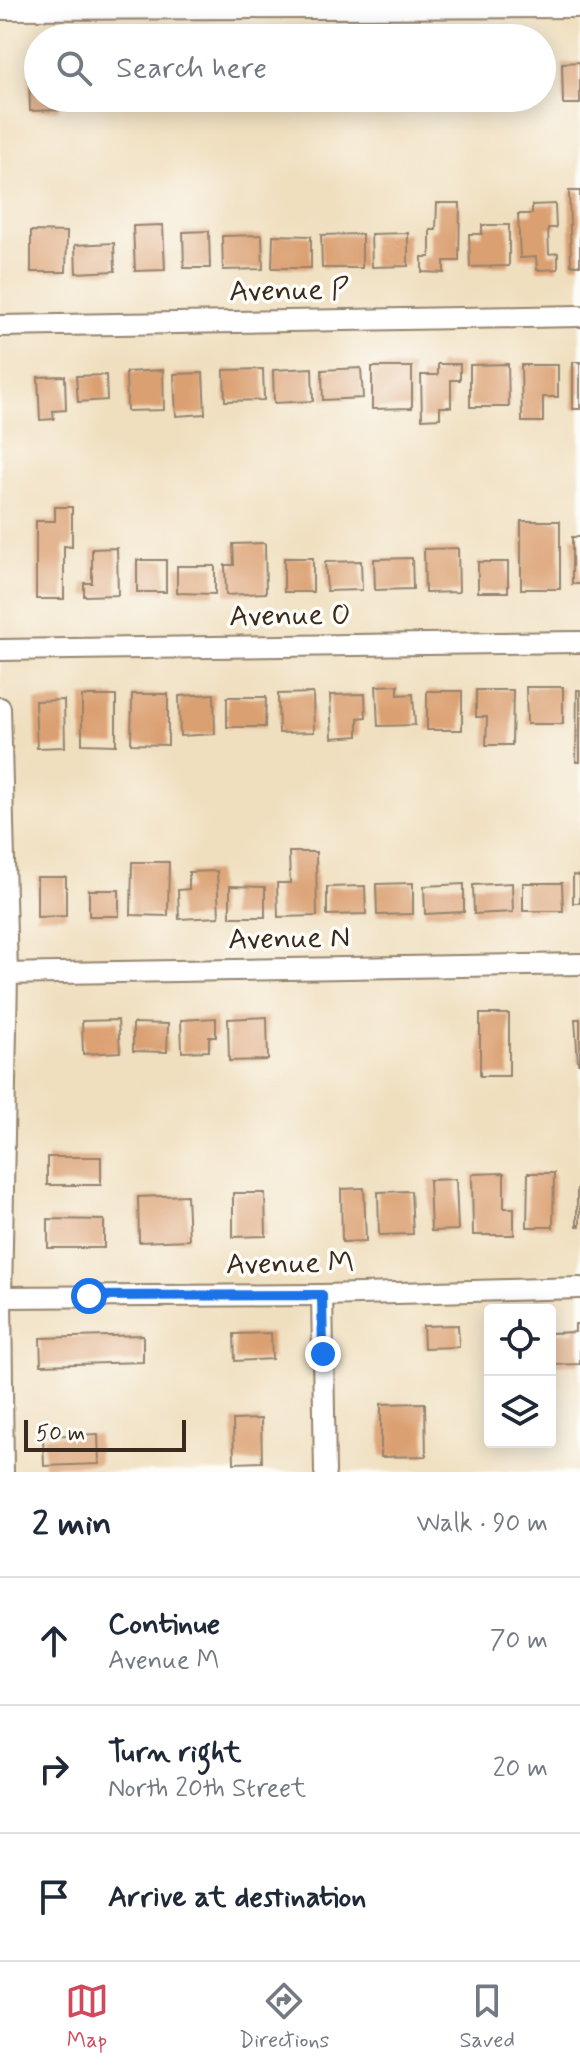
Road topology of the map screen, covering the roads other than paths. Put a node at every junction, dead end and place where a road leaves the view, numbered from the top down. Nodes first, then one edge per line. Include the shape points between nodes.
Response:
1 (580, 5) edge
2 (0, 7) edge
3 (580, 316) edge
4 (0, 326) edge
5 (580, 642) edge
6 (0, 650) edge
7 (0, 708) edge
8 (580, 964) edge
9 (3, 974) edge
10 (580, 1288) edge
11 (322, 1295) junction
12 (1, 1297) edge
13 (3, 1472) edge
14 (325, 1472) edge

1 - 2 street
3 - 4 street, Avenue P
5 - 6 street, Avenue O
7 - 9 street
8 - 9 street, Avenue N
9 - 12 street
10 - 11 street, Avenue M
11 - 12 street, Avenue M
11 - 14 street
12 - 13 street

